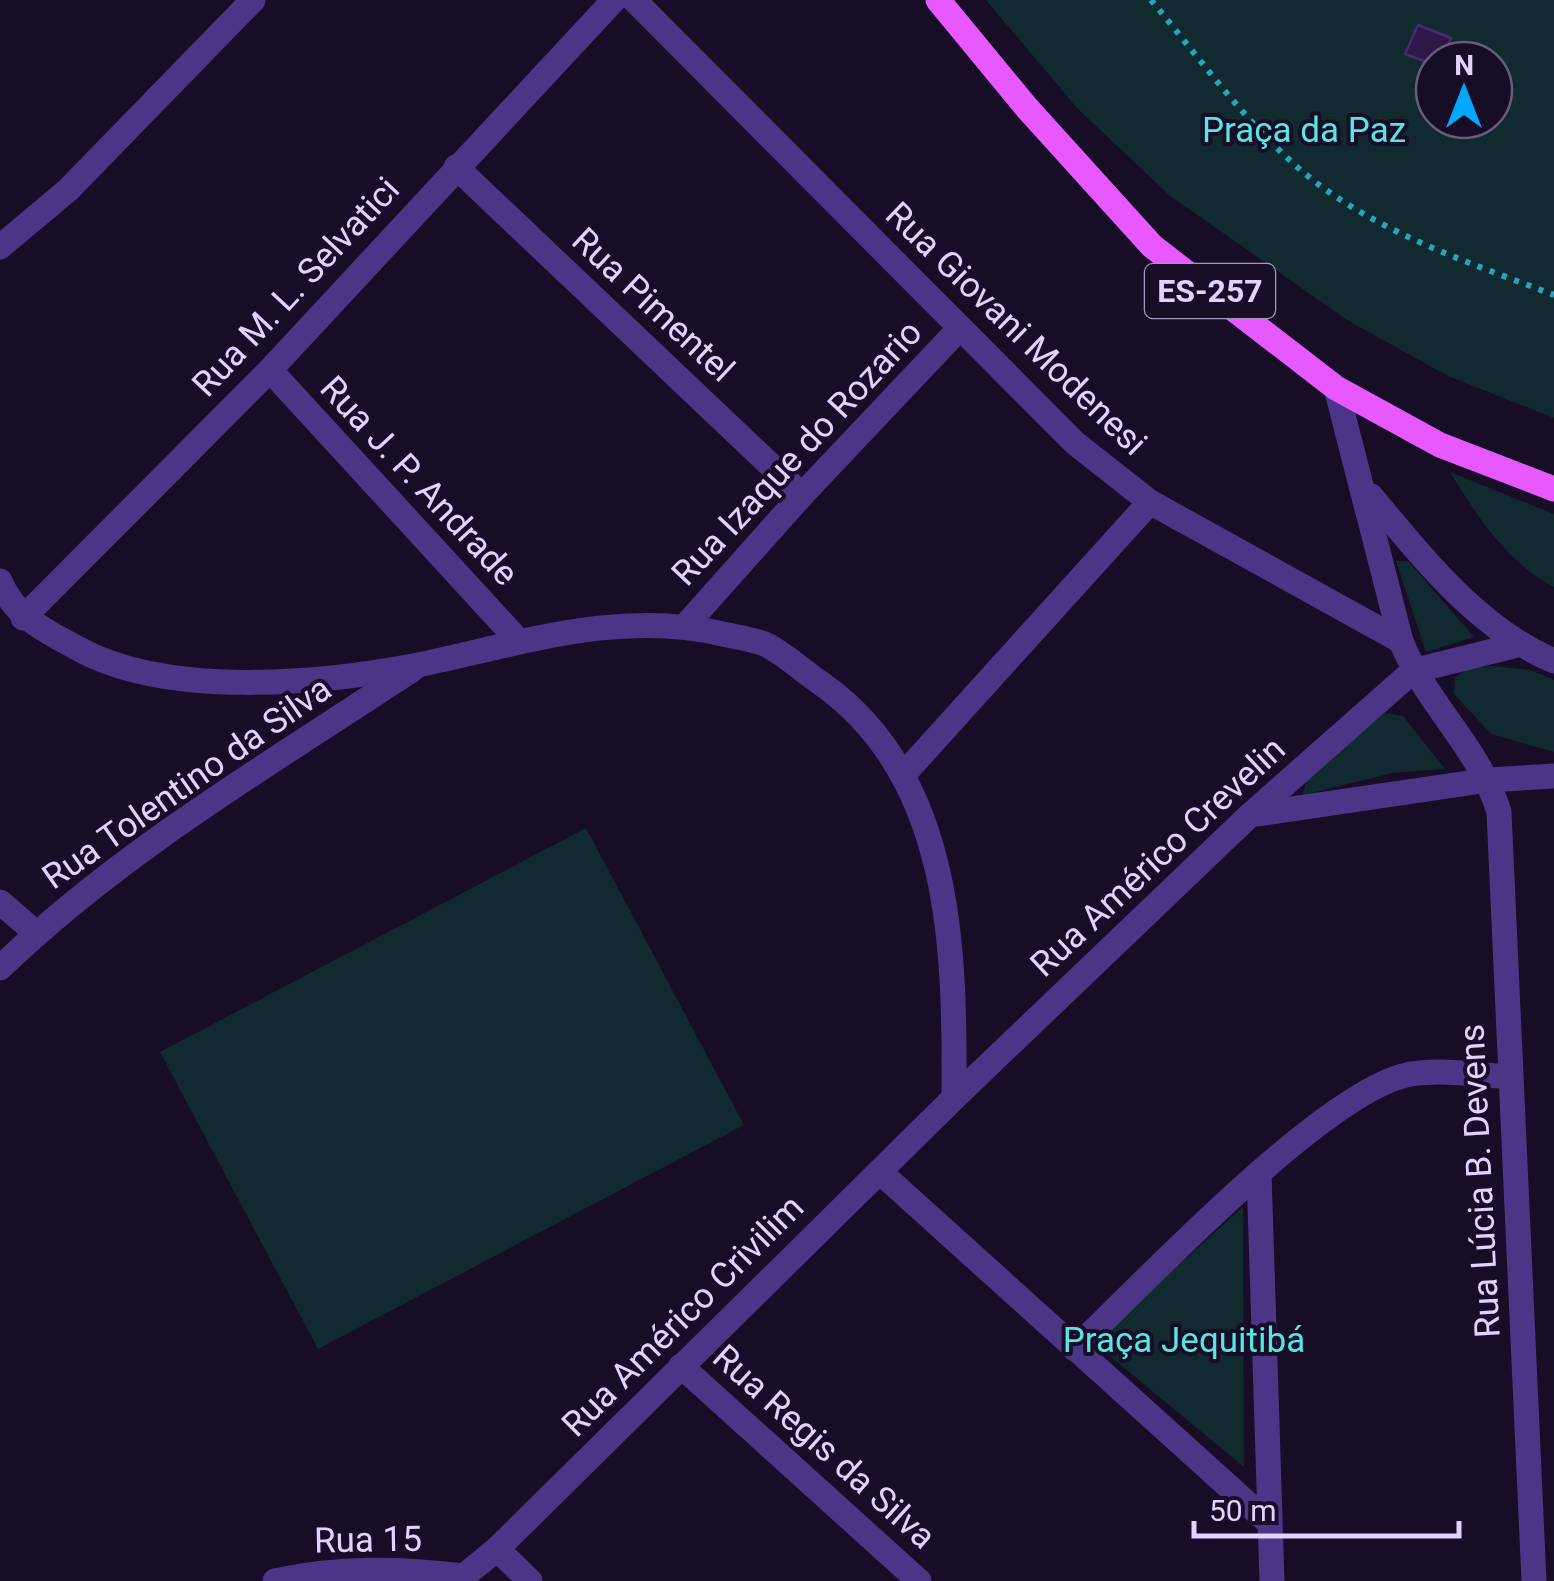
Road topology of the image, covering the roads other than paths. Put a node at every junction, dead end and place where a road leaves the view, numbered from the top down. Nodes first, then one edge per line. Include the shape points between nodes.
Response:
1 (253, 0) edge
2 (614, 0) edge
3 (634, 0) edge
4 (938, 0) edge
5 (456, 167) junction
6 (0, 246) edge
7 (959, 329) junction
8 (270, 370) junction
9 (1336, 388) junction
10 (1554, 489) edge
11 (1365, 490) junction
12 (802, 495) junction
13 (1150, 502) junction
14 (0, 581) edge
15 (24, 618) junction
16 (686, 625) junction
17 (518, 640) junction
18 (1402, 641) junction
19 (1517, 645) junction
20 (1554, 661) edge
21 (420, 664) junction
22 (1413, 671) junction
23 (904, 774) junction
24 (1554, 776) edge
25 (1490, 780) junction
26 (1250, 816) junction
27 (0, 902) edge
28 (36, 933) junction
29 (0, 968) edge
30 (1510, 1077) junction
31 (954, 1098) junction
32 (880, 1172) junction
33 (1259, 1173) junction
34 (1075, 1349) junction
35 (681, 1366) junction
36 (1269, 1523) junction
37 (497, 1549) junction
38 (460, 1579) edge
39 (275, 1581) edge
40 (530, 1581) edge
41 (920, 1581) edge
42 (1272, 1581) edge
43 (1534, 1581) edge

1 - 6 street via 68,190
2 - 5 street, Rua M. L. Selvatici
3 - 7 street, Rua Giovani Modenesi
4 - 9 main road, ES-257 via 1152,246
5 - 8 street, Rua M. L. Selvatici
5 - 12 street, Rua Pimentel
7 - 12 street, Rua Izaque do Rozario
7 - 13 street, Rua Giovani Modenesi via 1075,444
8 - 15 street, Rua M. L. Selvatici
8 - 17 street, Rua J. P. Andrade
9 - 10 main road, ES-257 via 1440,445
9 - 11 street
11 - 18 street
11 - 19 street via 1436,572
12 - 16 street, Rua Izaque do Rozario
13 - 18 street, Rua Giovani Modenesi
13 - 23 street
14 - 15 street
15 - 21 street via 89,655 139,674 187,681 338,678
16 - 17 street via 598,626
16 - 23 street via 765,644 843,700
17 - 21 street
18 - 22 street
19 - 20 street
19 - 22 street
21 - 28 street, Rua Tolentino da Silva via 197,812
22 - 25 street
22 - 26 street, Rua Américo Crevelin
23 - 31 street via 940,869 955,974
24 - 25 street
25 - 26 street
25 - 30 street, Rua Lúcia B. Devens via 1500,812
26 - 31 street, Rua Américo Crevelin
27 - 28 street
28 - 29 street, Rua Tolentino da Silva
30 - 33 street via 1408,1074 1359,1096
30 - 43 street, Rua Lúcia B. Devens
31 - 32 street, Rua Américo Crivilim
32 - 34 street
32 - 35 street, Rua Américo Crivilim
33 - 34 street
33 - 36 street
34 - 36 street
35 - 37 street, Rua Américo Crivilim
35 - 41 street, Rua Regis da Silva
36 - 42 street
37 - 38 street, Rua Américo Crivilim
37 - 40 street
38 - 39 street, Rua 15 via 398,1568 324,1570

